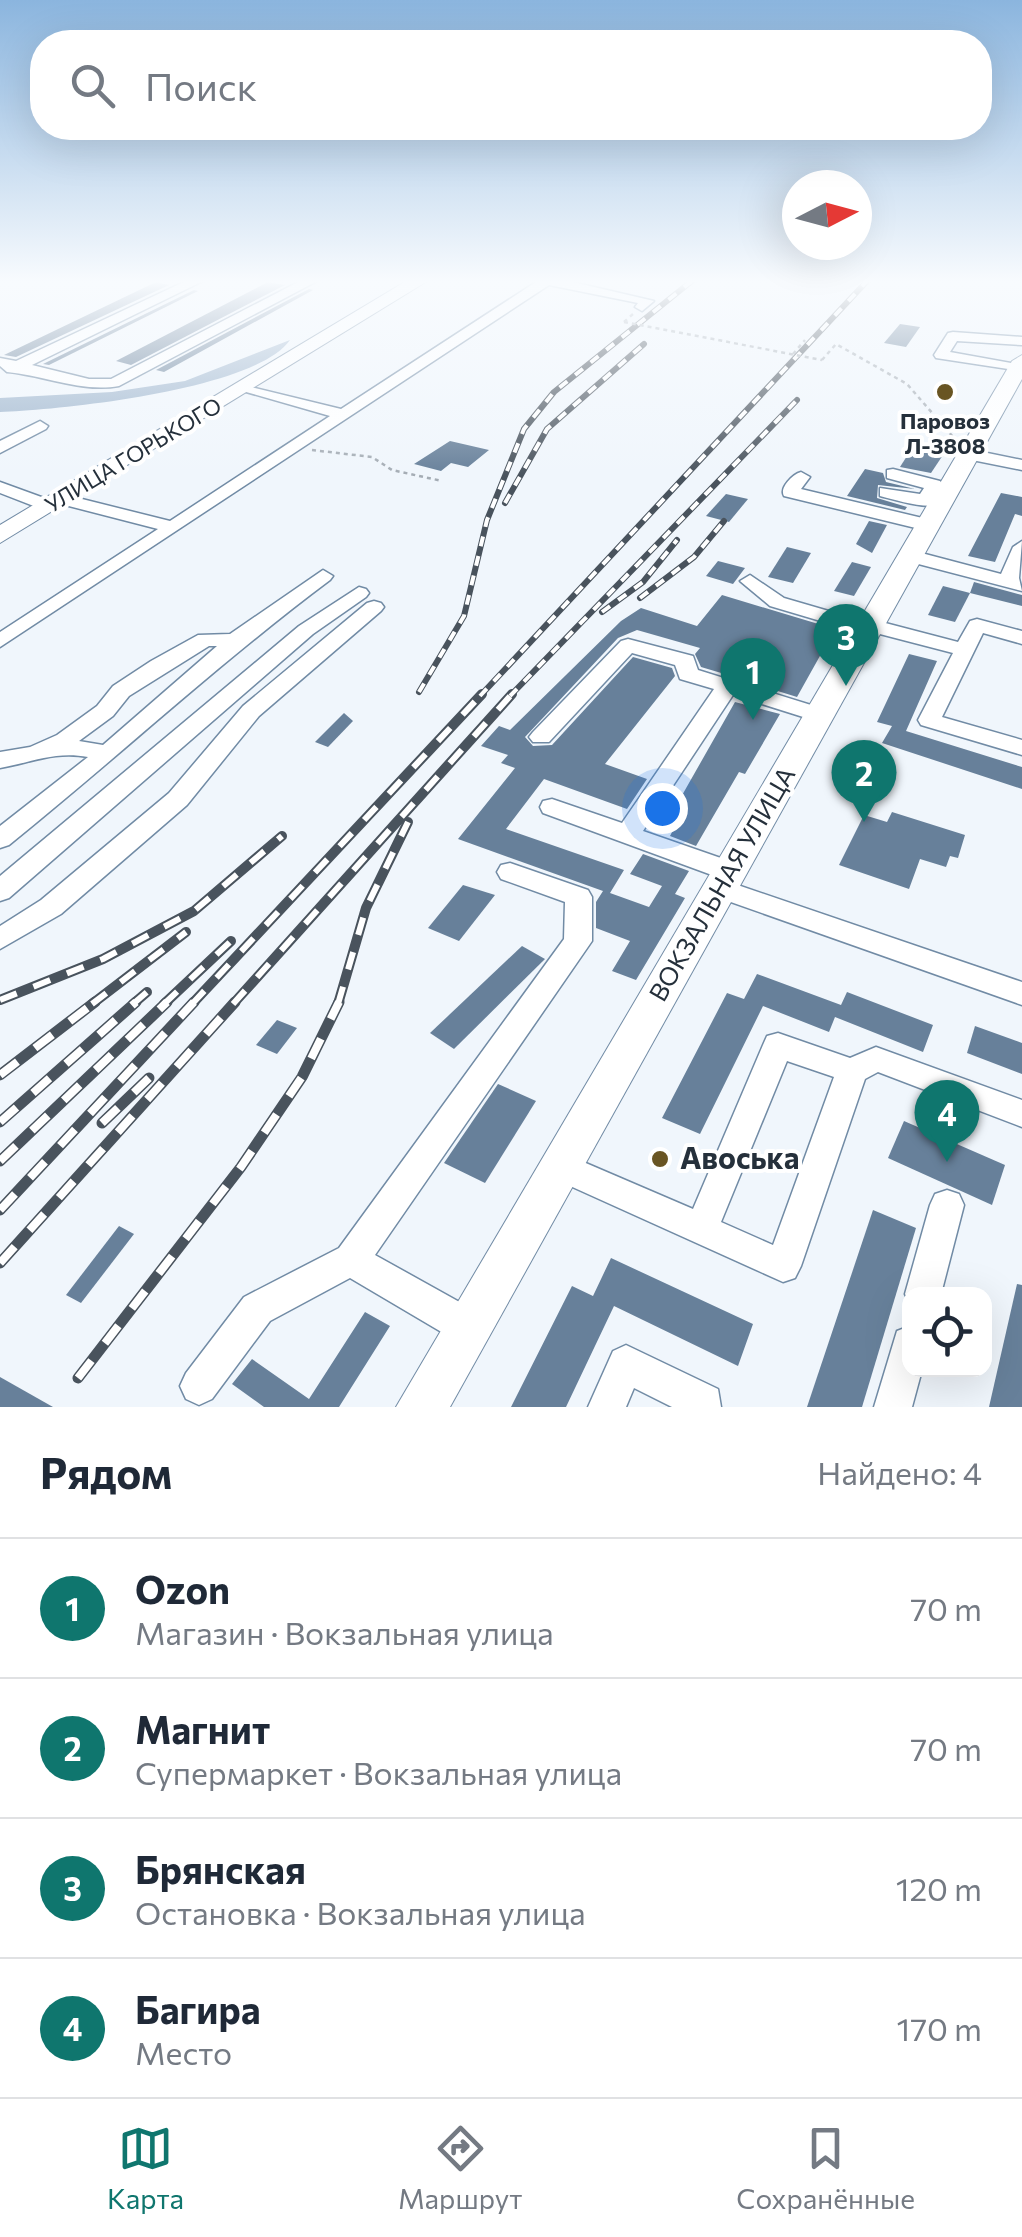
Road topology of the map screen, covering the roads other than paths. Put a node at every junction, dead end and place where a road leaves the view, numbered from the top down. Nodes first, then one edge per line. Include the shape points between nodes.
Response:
1 (60, 346) edge
2 (185, 346) edge
3 (312, 346) edge
4 (449, 346) edge
5 (1021, 356) edge
6 (0, 362) edge
7 (17, 366) junction
8 (0, 374) edge
9 (244, 387) junction
10 (344, 416) junction
11 (40, 426) dead end
12 (0, 448) edge
13 (968, 454) junction
14 (1022, 465) edge
15 (801, 477) dead end
16 (889, 483) dead end
17 (0, 487) edge
18 (56, 502) junction
19 (932, 507) junction
20 (173, 527) junction
21 (0, 536) edge
22 (1022, 547) edge
23 (910, 556) junction
24 (323, 576) dead end
25 (750, 581) dead end
26 (1016, 582) edge
27 (869, 627) junction
28 (1022, 638) edge
29 (235, 640) junction
30 (0, 641) edge
31 (965, 650) junction
32 (728, 686) junction
33 (251, 711) junction
34 (819, 715) junction
35 (208, 716) junction
36 (541, 737) dead end
37 (56, 744) junction
38 (1022, 748) edge
39 (108, 753) junction
40 (0, 760) edge
41 (552, 807) dead end
42 (628, 834) junction
43 (0, 839) edge
44 (510, 872) dead end
45 (725, 879) junction
46 (0, 890) edge
47 (0, 939) edge
48 (1022, 994) edge
49 (852, 1071) junction
50 (1022, 1114) edge
51 (560, 1166) junction
52 (947, 1204) dead end
53 (701, 1230) junction
54 (351, 1260) junction
55 (925, 1287) edge
56 (468, 1327) junction
57 (902, 1372) edge
58 (199, 1386) dead end
59 (704, 1403) dead end
60 (422, 1407) edge
61 (607, 1407) edge
62 (892, 1407) edge

1 - 7 street
2 - 7 street via 114,382 89,384
3 - 9 main road, УЛИЦА ГОРЬКОГО
4 - 10 street
5 - 13 main road, ВОКЗАЛЬНАЯ УЛИЦА
6 - 7 street
7 - 8 street
9 - 10 street
9 - 18 main road, УЛИЦА ГОРЬКОГО
10 - 20 street
11 - 12 street
13 - 14 street
13 - 19 main road, ВОКЗАЛЬНАЯ УЛИЦА
15 - 19 street via 790,492
16 - 19 street
17 - 18 street
18 - 20 street
18 - 21 main road, УЛИЦА ГОРЬКОГО
19 - 23 main road, ВОКЗАЛЬНАЯ УЛИЦА
20 - 30 street
22 - 26 street
23 - 26 street
23 - 27 main road, ВОКЗАЛЬНАЯ УЛИЦА
24 - 29 street
25 - 27 street via 776,602
27 - 31 street
27 - 34 main road, ВОКЗАЛЬНАЯ УЛИЦА
28 - 31 street via 977,625
29 - 37 street via 205,639 121,691 106,711
29 - 39 street
31 - 38 street via 929,720
32 - 34 street
32 - 36 street via 688,674 684,661 628,645
32 - 42 street
33 - 35 street
33 - 35 street via 366,600 306,630
33 - 47 street via 178,799 51,907
34 - 45 main road, ВОКЗАЛЬНАЯ УЛИЦА
35 - 46 street
37 - 39 street
37 - 40 street
39 - 43 street
41 - 42 street
42 - 45 street
44 - 54 street via 579,897 578,941
45 - 48 street
45 - 51 main road, ВОКЗАЛЬНАЯ УЛИЦА
49 - 50 street via 876,1060
49 - 53 street via 778,1045
49 - 53 street via 783,1266
51 - 53 street
51 - 56 main road, ВОКЗАЛЬНАЯ УЛИЦА
52 - 55 street
54 - 56 street
54 - 58 street via 258,1309
56 - 60 main road, ВОКЗАЛЬНАЯ УЛИЦА
57 - 62 street
59 - 61 street via 626,1364

